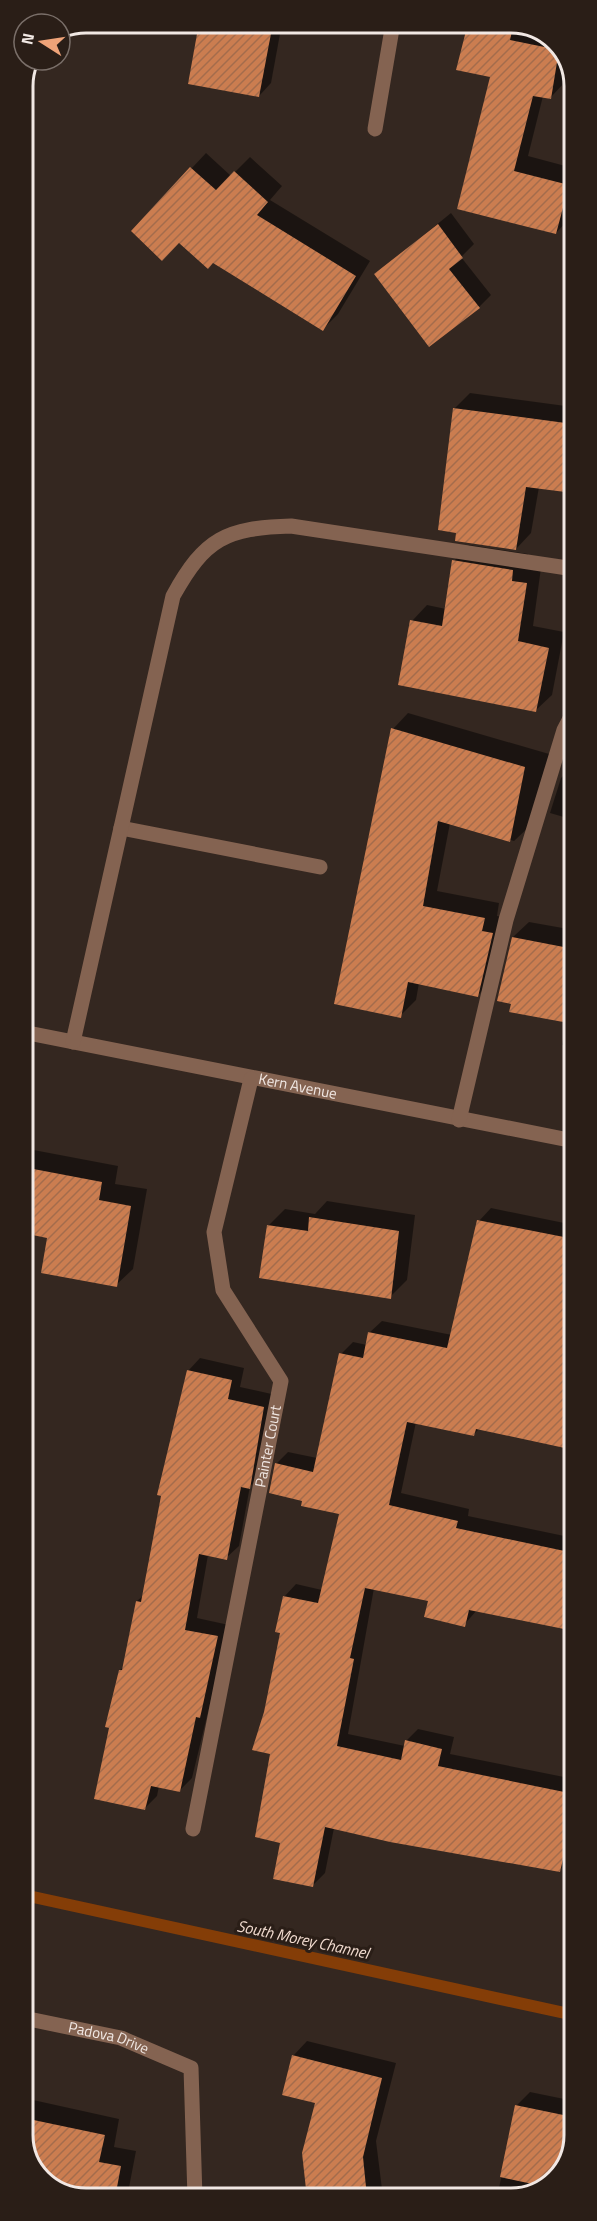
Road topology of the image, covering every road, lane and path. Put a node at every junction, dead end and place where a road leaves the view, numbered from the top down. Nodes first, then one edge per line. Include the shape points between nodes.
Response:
1 (391, 33) edge
2 (375, 129) dead end
3 (564, 568) edge
4 (564, 730) edge
5 (121, 828) junction
6 (320, 867) dead end
7 (33, 1034) edge
8 (73, 1042) junction
9 (251, 1079) junction
10 (459, 1120) junction
11 (564, 1139) edge
12 (193, 1829) dead end
13 (33, 2020) edge
14 (195, 2188) edge

1 - 2 street
3 - 5 street via 291,526 253,527 220,538 191,564 173,596
4 - 10 street via 506,920
5 - 6 street
5 - 8 street
7 - 8 street, Kern Avenue
8 - 9 street, Kern Avenue
9 - 10 street, Kern Avenue
9 - 12 street, Painter Court via 214,1232 223,1290 281,1381
10 - 11 street, Kern Avenue
13 - 14 street, Padova Drive via 121,2038 191,2068

